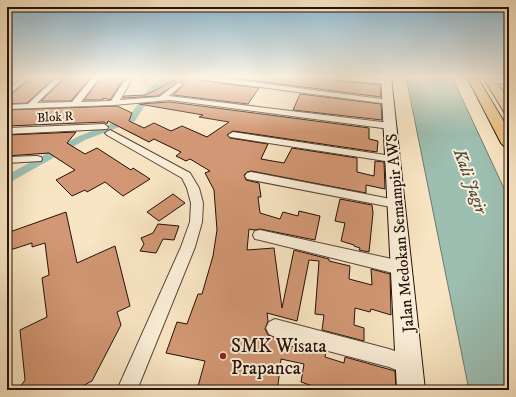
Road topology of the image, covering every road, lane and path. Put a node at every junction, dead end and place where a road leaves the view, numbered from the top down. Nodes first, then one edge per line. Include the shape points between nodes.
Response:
1 (41, 96) edge
2 (82, 96) edge
3 (119, 96) edge
4 (165, 96) edge
5 (339, 96) edge
6 (387, 96) edge
7 (483, 96) edge
8 (500, 96) edge
9 (162, 98) junction
10 (388, 102) junction
11 (114, 103) junction
12 (75, 104) junction
13 (30, 106) junction
14 (7, 107) edge
15 (509, 109) edge
16 (390, 126) junction
17 (7, 131) edge
18 (233, 135) dead end
19 (509, 142) edge
20 (37, 159) dead end
21 (392, 159) junction
22 (7, 160) edge
23 (251, 176) dead end
24 (396, 204) junction
25 (260, 235) dead end
26 (401, 268) junction
27 (275, 328) dead end
28 (410, 365) junction
29 (126, 390) edge
30 (411, 390) edge

1 - 13 street
2 - 12 street
3 - 11 street
4 - 9 street
5 - 10 street
6 - 10 street, Jalan Medokan Semampir AWS
7 - 19 main road
8 - 15 main road
9 - 11 street
9 - 16 street
10 - 16 street, Jalan Medokan Semampir AWS
11 - 12 street
12 - 13 street
13 - 14 street
16 - 21 street, Jalan Medokan Semampir AWS
17 - 29 street, Blok R via 107,130 186,176 193,188 197,203 196,222 188,247
18 - 21 street
20 - 22 street
21 - 24 street, Jalan Medokan Semampir AWS
23 - 24 street
24 - 26 street, Jalan Medokan Semampir AWS
25 - 26 street
26 - 28 street, Jalan Medokan Semampir AWS
27 - 28 street
28 - 30 street, Jalan Medokan Semampir AWS

